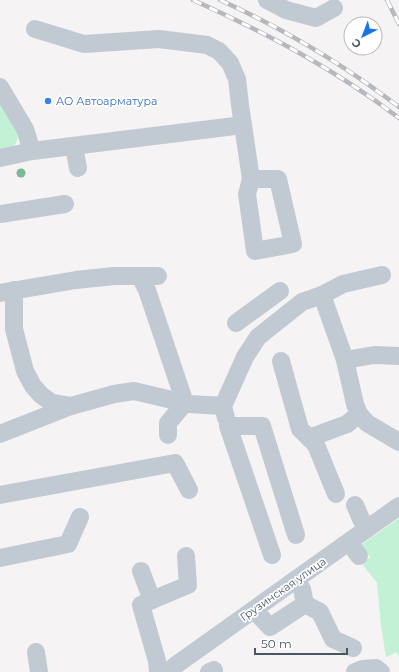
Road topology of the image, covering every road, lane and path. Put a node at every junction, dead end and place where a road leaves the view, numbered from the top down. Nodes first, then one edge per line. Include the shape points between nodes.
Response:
1 (267, 0) edge
2 (334, 8) dead end
3 (35, 29) dead end
4 (0, 86) edge
5 (243, 125) junction
6 (74, 146) junction
7 (32, 151) junction
8 (0, 158) edge
9 (78, 168) dead end
10 (251, 179) dead end
11 (65, 204) dead end
12 (0, 214) edge
13 (382, 275) dead end
14 (7, 291) edge
15 (280, 291) dead end
16 (322, 295) junction
17 (258, 336) junction
18 (399, 356) edge
19 (345, 360) junction
20 (281, 361) dead end
21 (185, 403) junction
22 (71, 406) junction
23 (223, 406) junction
24 (359, 414) junction
25 (228, 426) junction
26 (0, 434) edge
27 (168, 435) dead end
28 (309, 438) junction
29 (399, 442) edge
30 (189, 490) dead end
31 (336, 494) dead end
32 (0, 495) edge
33 (355, 505) dead end
34 (399, 506) edge
35 (80, 516) dead end
36 (367, 529) junction
37 (296, 535) dead end
38 (272, 555) dead end
39 (186, 556) dead end
40 (0, 558) edge
41 (141, 571) dead end
42 (295, 580) junction
43 (152, 600) junction
44 (304, 604) junction
45 (254, 610) junction
46 (353, 648) dead end
47 (36, 652) dead end
48 (39, 672) edge
49 (158, 672) edge
50 (168, 672) edge
51 (355, 672) edge
52 (381, 672) edge

1 - 2 street via 286,10 316,18
3 - 5 street via 84,44 160,39 207,45 219,51 230,63 237,79
4 - 7 street via 24,129
5 - 6 street
5 - 10 street
6 - 7 street
6 - 9 street
7 - 8 street
11 - 12 street
13 - 16 street via 343,284
14 - 21 street via 76,280 149,276 147,290
14 - 22 street via 14,329 33,386 40,395 52,402
15 - 17 street via 241,320
16 - 17 street via 302,302
16 - 19 street
17 - 23 street via 245,357
18 - 19 street via 374,355
19 - 24 street
20 - 28 street via 300,430
21 - 22 street via 134,391
21 - 23 street
21 - 27 street via 168,423
22 - 26 street
23 - 25 street
24 - 28 street via 347,424
24 - 29 street via 367,423
25 - 37 street via 262,426
25 - 38 street
28 - 31 street via 316,445
30 - 32 street via 175,463
33 - 36 street
34 - 36 street, Грузинская улица
35 - 40 street via 68,544
36 - 42 street, Грузинская улица via 354,549
39 - 43 street via 188,585
41 - 43 street
42 - 44 street via 302,589
42 - 45 street, Грузинская улица
43 - 49 street via 141,605
44 - 45 street via 270,627
44 - 46 street via 320,612 333,639
45 - 50 street, Грузинская улица
47 - 48 street
51 - 52 street via 376,668

